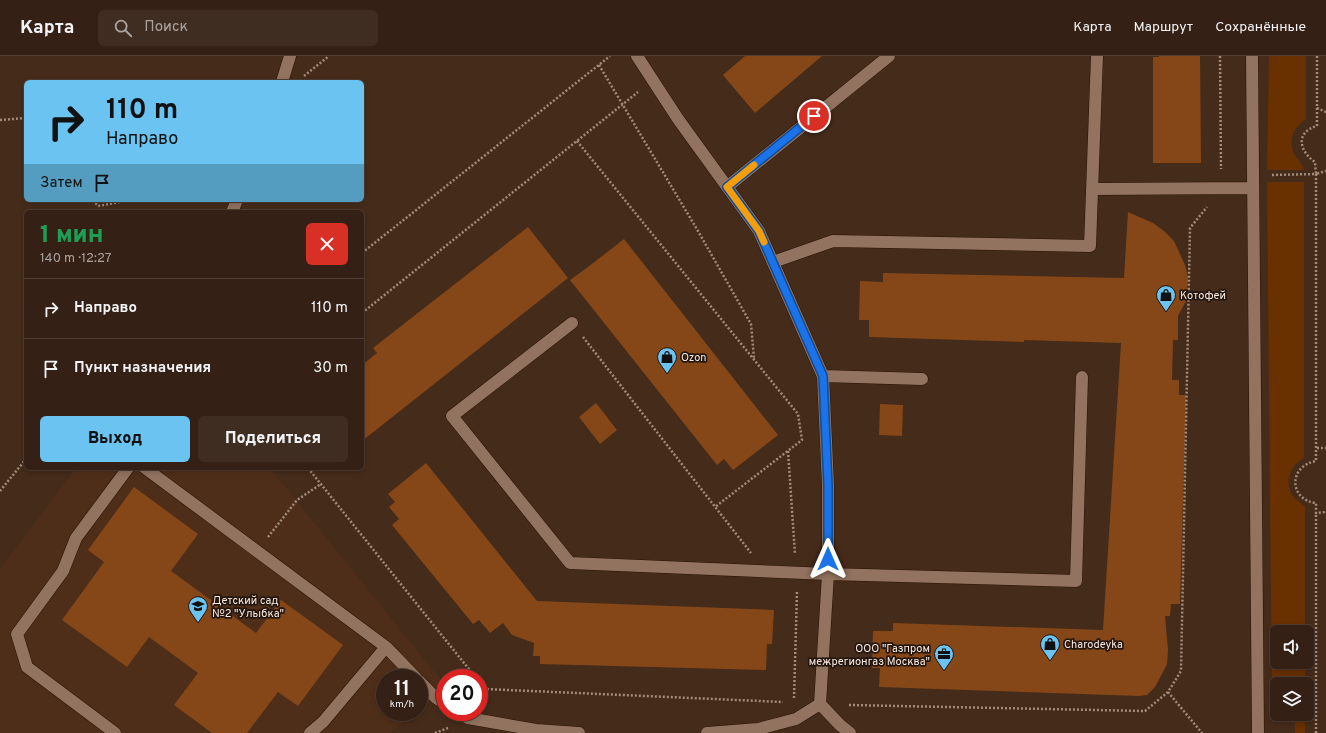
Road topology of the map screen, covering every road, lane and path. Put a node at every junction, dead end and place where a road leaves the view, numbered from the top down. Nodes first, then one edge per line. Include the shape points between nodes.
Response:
1 (290, 56) edge
2 (329, 56) edge
3 (610, 56) edge
4 (637, 56) edge
5 (889, 56) edge
6 (1097, 56) edge
7 (1220, 56) edge
8 (1252, 56) edge
9 (1318, 56) edge
10 (599, 65) junction
11 (301, 78) dead end
12 (283, 80) edge
13 (653, 80) junction
14 (622, 104) junction
15 (1317, 108) junction
16 (1326, 112) edge
17 (24, 118) edge
18 (0, 120) edge
19 (577, 141) junction
20 (1326, 171) edge
21 (1316, 174) junction
22 (1267, 175) dead end
23 (727, 187) junction
24 (1222, 188) junction
25 (1253, 188) junction
26 (1092, 189) junction
27 (95, 202) edge
28 (120, 202) edge
29 (364, 251) edge
30 (773, 262) junction
31 (364, 311) edge
32 (572, 323) joint
33 (754, 358) junction
34 (823, 376) junction
35 (1082, 377) dead end
36 (922, 379) dead end
37 (1317, 448) junction
38 (1326, 448) edge
39 (788, 451) junction
40 (24, 461) edge
41 (127, 470) edge
42 (148, 470) edge
43 (310, 470) edge
44 (321, 484) junction
45 (0, 491) edge
46 (715, 507) junction
47 (1326, 512) edge
48 (1316, 513) junction
49 (258, 551) junction
50 (765, 570) junction
51 (798, 572) junction
52 (828, 574) junction
53 (386, 647) junction
54 (407, 669) edge
55 (469, 669) edge
56 (488, 689) edge
57 (428, 691) edge
58 (1168, 692) junction
59 (436, 699) edge
60 (786, 702) dead end
61 (794, 702) dead end
62 (820, 704) junction
63 (849, 705) dead end
64 (485, 721) edge
65 (115, 733) edge
66 (310, 733) edge
67 (579, 733) edge
68 (707, 733) edge
69 (850, 733) edge
70 (1202, 733) edge
71 (1258, 733) edge
72 (1316, 733) edge

1 - 12 lane
2 - 11 path
3 - 10 path
4 - 13 lane
5 - 23 lane
6 - 26 lane
7 - 24 path
8 - 25 lane
9 - 15 path
10 - 14 path
10 - 29 path
13 - 14 path
13 - 23 lane
14 - 19 path
14 - 33 path via 751,324
15 - 16 path
15 - 21 path via 1317,126 1306,131 1302,139 1302,148 1315,162
17 - 18 path
19 - 31 path
19 - 33 path
20 - 21 path
21 - 22 path
21 - 37 path
23 - 30 lane via 759,231
24 - 25 lane
24 - 26 lane
24 - 58 path via 1190,228 1181,672
25 - 71 lane
26 - 30 lane via 1090,246 834,241
27 - 28 path via 98,206
30 - 34 lane
32 - 46 path
32 - 50 lane via 452,416 570,563
33 - 39 path via 798,414 802,440
34 - 36 lane
34 - 52 lane via 828,485
35 - 52 lane via 1076,581
37 - 38 path
37 - 48 path via 1316,461 1302,466 1297,473 1295,487 1309,502 1316,503
39 - 46 path
39 - 51 path via 793,540
40 - 45 path
41 - 65 lane via 76,538 63,570 17,634 27,667
42 - 49 lane
43 - 44 path
44 - 49 path via 296,500
44 - 55 path
46 - 50 path
47 - 48 path
48 - 72 path
49 - 53 lane
50 - 51 lane
51 - 52 lane
51 - 61 path
52 - 62 lane
53 - 54 lane
53 - 66 lane via 323,722
56 - 60 path
57 - 59 lane
58 - 63 path via 1144,711
58 - 70 path
62 - 68 lane via 796,720 758,729
62 - 69 lane
64 - 67 lane via 536,730

